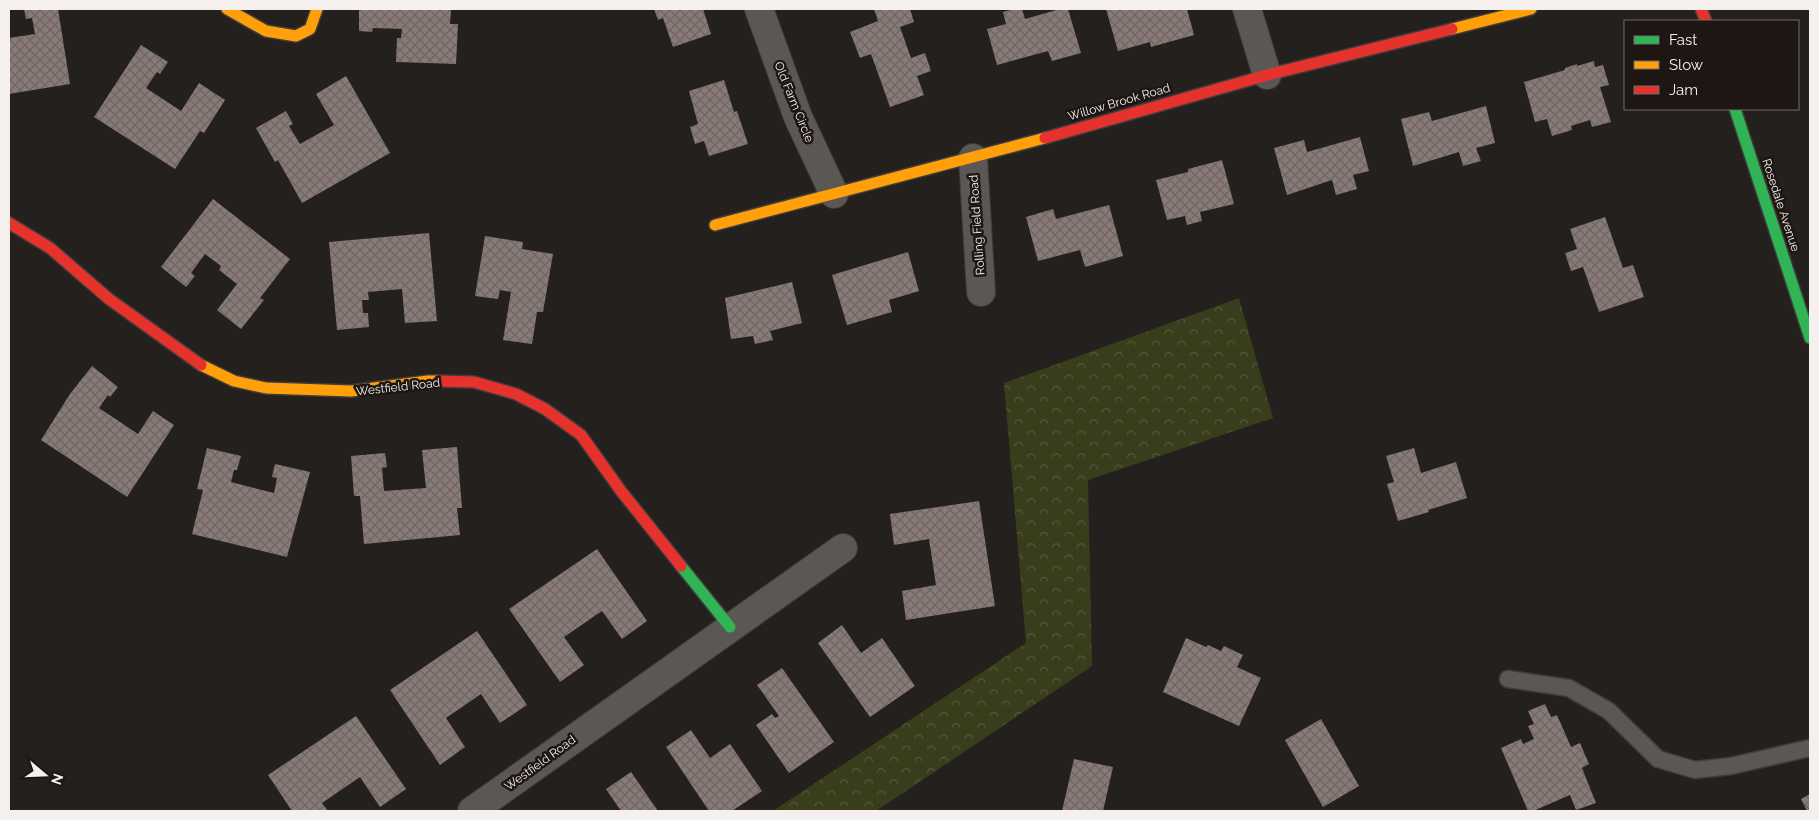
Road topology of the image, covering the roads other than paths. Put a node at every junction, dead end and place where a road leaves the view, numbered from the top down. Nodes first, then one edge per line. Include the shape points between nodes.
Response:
1 (227, 9) edge
2 (317, 9) edge
3 (759, 9) edge
4 (1247, 9) edge
5 (1531, 9) edge
6 (1267, 75) junction
7 (1734, 110) edge
8 (973, 158) junction
9 (834, 194) junction
10 (9, 224) edge
11 (715, 225) dead end
12 (981, 292) dead end
13 (1810, 338) edge
14 (843, 548) dead end
15 (730, 627) junction
16 (1508, 679) dead end
17 (1810, 748) edge
18 (472, 811) edge

1 - 2 street via 266,31 296,36 310,29
3 - 9 street, Old Farm Circle via 798,117
4 - 6 street
5 - 6 street, Willow Brook Road
6 - 8 street, Willow Brook Road
7 - 13 street, Rosedale Avenue
8 - 9 street, Willow Brook Road
8 - 12 street, Rolling Field Road
9 - 11 street, Willow Brook Road
10 - 15 street, Westfield Road via 50,248 109,299 197,363 234,381 266,388 351,391 428,382 474,382 516,394 544,409 581,436
14 - 15 street, Westfield Road
15 - 18 street, Westfield Road
16 - 17 lane via 1569,688 1609,711 1658,759 1695,770 1731,766

